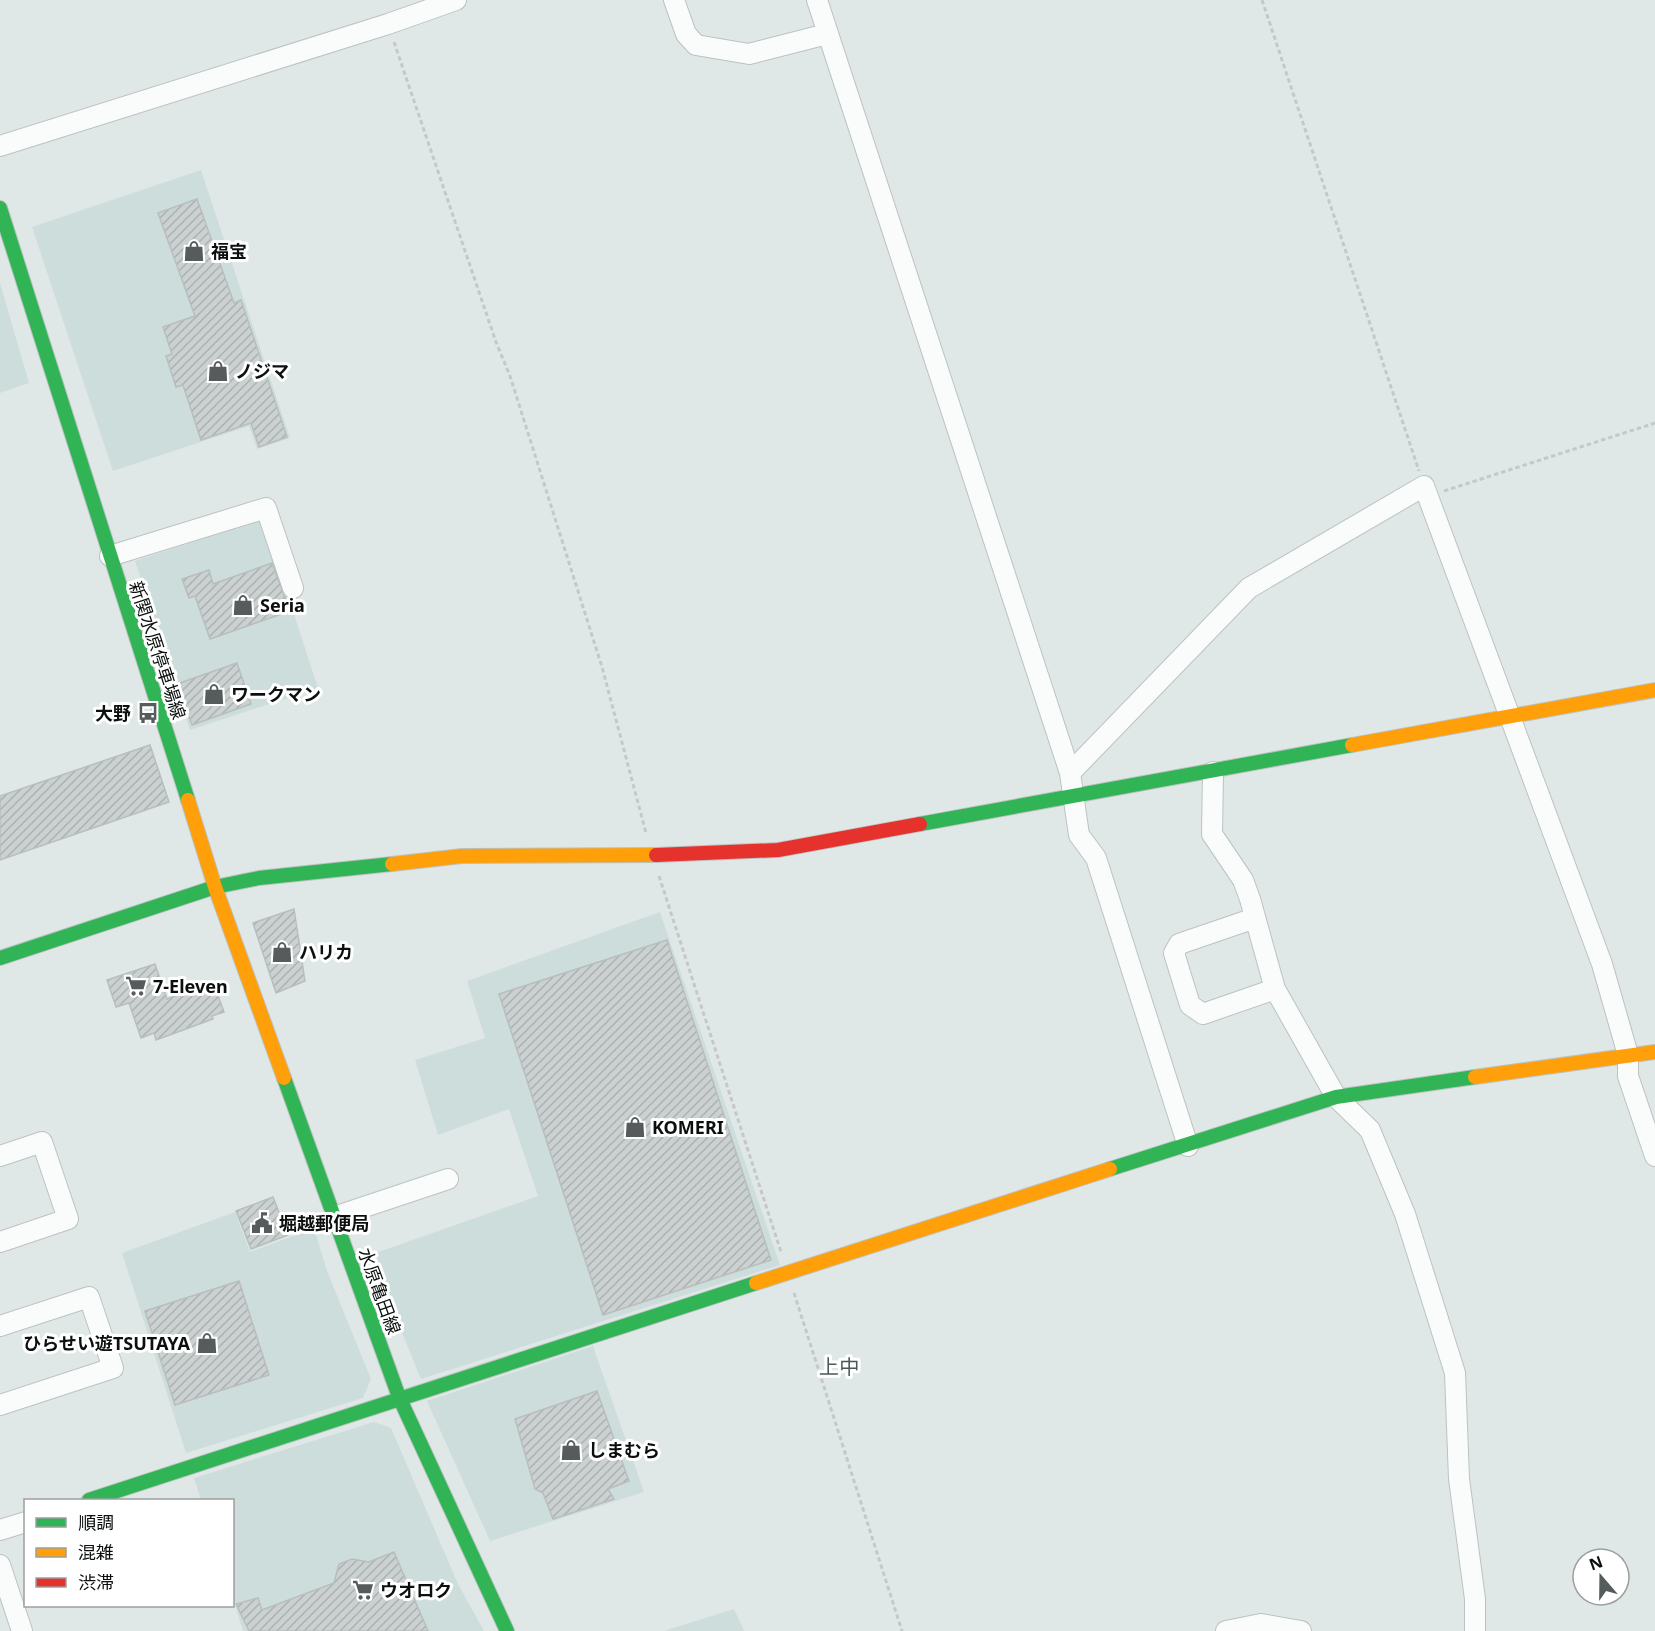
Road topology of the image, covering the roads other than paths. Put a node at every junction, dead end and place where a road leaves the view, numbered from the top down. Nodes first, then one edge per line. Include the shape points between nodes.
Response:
1 (456, 0) edge
2 (674, 0) edge
3 (817, 0) edge
4 (827, 34) junction
5 (0, 146) edge
6 (0, 208) edge
7 (3, 229) edge
8 (110, 556) junction
9 (293, 588) dead end
10 (1655, 690) edge
11 (1511, 717) junction
12 (1070, 772) junction
13 (1213, 772) junction
14 (1073, 798) junction
15 (214, 887) junction
16 (1255, 918) junction
17 (0, 958) edge
18 (1275, 989) junction
19 (1655, 1052) edge
20 (1628, 1055) junction
21 (1336, 1097) junction
22 (1188, 1146) junction
23 (0, 1156) edge
24 (1655, 1156) edge
25 (448, 1179) dead end
26 (334, 1216) junction
27 (0, 1242) edge
28 (0, 1326) edge
29 (399, 1397) junction
30 (0, 1405) edge
31 (92, 1499) edge
32 (24, 1523) edge
33 (0, 1530) edge
34 (0, 1565) edge
35 (22, 1631) edge
36 (507, 1631) edge
37 (1226, 1631) edge
38 (1301, 1631) edge
39 (1474, 1631) edge

1 - 5 street
2 - 4 street via 686,34 696,45 749,54
3 - 4 street
4 - 12 street
6 - 7 street, 新関水原停車場線
7 - 8 street, 新関水原停車場線
8 - 9 street via 266,507
8 - 15 street, 新関水原停車場線
10 - 11 street
11 - 12 street via 1426,491 1249,588
11 - 13 street
11 - 20 street via 1602,964
12 - 14 street
13 - 14 street
13 - 16 street via 1212,834 1242,880
14 - 15 street via 778,850 727,854 462,856 259,878
14 - 22 street via 1079,835 1096,858
15 - 17 street
15 - 26 street, 水原亀田線
16 - 18 street
16 - 18 street via 1179,944 1174,954 1190,1005 1203,1014
18 - 21 street
19 - 20 street
20 - 21 street
20 - 24 street via 1628,1076
21 - 22 street
21 - 39 street via 1371,1130 1405,1214 1455,1374 1459,1479 1475,1599
22 - 29 street
23 - 27 street via 42,1142 68,1220
25 - 26 street
26 - 29 street, 水原亀田線
28 - 30 street via 89,1297 113,1368
29 - 31 street
29 - 36 street, 水原亀田線
32 - 33 street
34 - 35 street
37 - 38 street via 1262,1624

